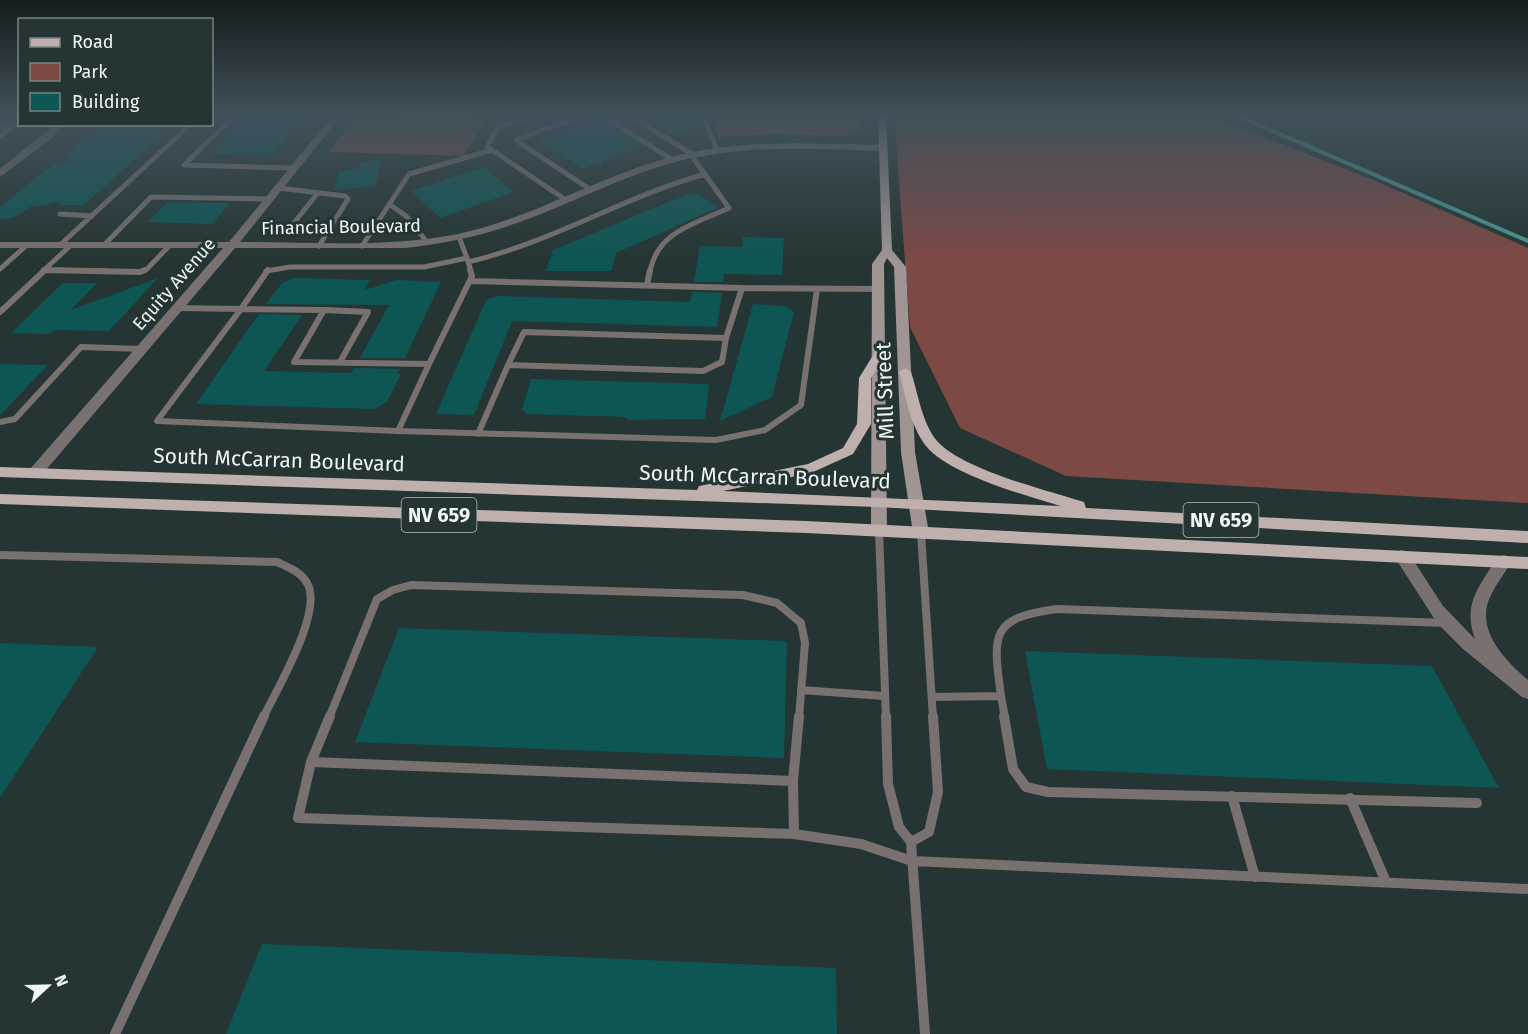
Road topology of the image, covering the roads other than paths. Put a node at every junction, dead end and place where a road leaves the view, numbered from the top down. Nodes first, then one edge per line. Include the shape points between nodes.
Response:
1 (13, 164) edge
2 (148, 164) edge
3 (185, 164) edge
4 (297, 164) edge
5 (443, 164) edge
6 (513, 164) edge
7 (552, 164) edge
8 (659, 164) edge
9 (698, 164) edge
10 (884, 164) edge
11 (294, 168) junction
12 (0, 174) edge
13 (705, 174) junction
14 (278, 188) junction
15 (591, 190) junction
16 (317, 194) junction
17 (269, 199) junction
18 (566, 200) junction
19 (389, 204) junction
20 (60, 214) dead end
21 (92, 216) junction
22 (293, 224) dead end
23 (459, 237) junction
24 (427, 242) junction
25 (232, 244) junction
26 (0, 245) edge
27 (27, 245) junction
28 (65, 245) junction
29 (104, 245) junction
30 (170, 245) junction
31 (319, 246) junction
32 (362, 246) junction
33 (887, 250) junction
34 (467, 260) junction
35 (0, 269) edge
36 (45, 270) junction
37 (470, 281) junction
38 (647, 285) junction
39 (742, 288) junction
40 (817, 289) junction
41 (880, 289) junction
42 (178, 308) junction
43 (241, 309) junction
44 (324, 310) junction
45 (0, 312) edge
46 (726, 338) junction
47 (142, 349) junction
48 (879, 355) junction
49 (340, 362) junction
50 (429, 364) junction
51 (508, 366) junction
52 (904, 372) junction
53 (0, 422) edge
54 (398, 431) junction
55 (478, 434) junction
56 (0, 472) edge
57 (35, 473) junction
58 (0, 479) edge
59 (674, 495) junction
60 (0, 499) edge
61 (877, 502) junction
62 (915, 504) junction
63 (1111, 515) junction
64 (879, 531) junction
65 (921, 533) junction
66 (1528, 537) edge
67 (0, 555) edge
68 (1402, 556) junction
69 (1504, 561) junction
70 (1528, 563) edge
71 (1448, 623) junction
72 (1523, 686) edge
73 (801, 690) junction
74 (884, 696) junction
75 (1001, 696) junction
76 (932, 697) junction
77 (311, 762) junction
78 (793, 781) junction
79 (1232, 796) junction
80 (1350, 798) junction
81 (1477, 803) dead end
82 (794, 834) junction
83 (911, 842) junction
84 (912, 861) junction
85 (1255, 876) junction
86 (1386, 882) junction
87 (1528, 889) edge
88 (115, 1034) edge
89 (925, 1034) edge

1 - 12 street
2 - 21 lane
3 - 11 lane
4 - 11 street, Equity Avenue
5 - 19 lane via 409,174
6 - 18 lane
7 - 15 lane
8 - 15 street, Financial Boulevard
9 - 13 lane
10 - 33 main road, Mill Street
11 - 14 street, Equity Avenue
13 - 34 lane via 678,180 549,238 498,256
13 - 38 lane via 729,208 666,238 653,256
14 - 16 lane
14 - 17 street, Equity Avenue
15 - 18 street, Financial Boulevard
16 - 22 lane
16 - 31 lane via 348,199
17 - 25 street, Equity Avenue
17 - 29 lane via 151,197
18 - 23 street, Financial Boulevard
19 - 24 lane via 406,216
19 - 32 lane
20 - 21 lane
21 - 28 lane
23 - 24 street, Financial Boulevard
23 - 34 lane
24 - 32 street, Financial Boulevard
25 - 30 street, Financial Boulevard
25 - 31 street, Financial Boulevard
25 - 42 street, Equity Avenue
26 - 27 street, Financial Boulevard
27 - 28 street, Financial Boulevard
27 - 35 lane
28 - 29 street, Financial Boulevard
28 - 36 lane
29 - 30 street, Financial Boulevard
30 - 36 lane via 140,272
31 - 32 street, Financial Boulevard
33 - 41 main road, Mill Street via 878,264
33 - 52 main road, Mill Street via 900,267
34 - 37 lane
34 - 43 lane via 424,267 267,270
36 - 45 lane
37 - 38 lane
37 - 50 lane
38 - 39 lane
39 - 40 lane
39 - 46 lane
40 - 41 lane
40 - 55 lane via 801,405 765,430 716,440
41 - 48 main road, Mill Street
42 - 43 lane
42 - 47 street, Equity Avenue
43 - 44 lane
43 - 54 lane via 157,421
44 - 49 lane via 368,312
44 - 49 lane via 294,362
46 - 51 lane via 524,332
46 - 51 lane via 722,362 703,371
47 - 53 lane via 81,347 15,419
47 - 57 street, Equity Avenue
48 - 59 main road via 865,378 864,424 848,451 811,468
48 - 61 main road, Mill Street
49 - 50 lane
50 - 54 lane
51 - 55 lane
52 - 62 main road, Mill Street
52 - 63 main road via 924,432 939,452 1028,490
54 - 55 lane
56 - 57 main road, South McCarran Boulevard / NV 659
57 - 58 main road via 22,479
57 - 59 main road, South McCarran Boulevard / NV 659
59 - 61 main road, South McCarran Boulevard / NV 659
60 - 64 main road, NV 659
61 - 62 main road, South McCarran Boulevard / NV 659
61 - 64 main road, Mill Street
62 - 63 main road, South McCarran Boulevard / NV 659
62 - 65 main road, Mill Street
63 - 66 main road, South McCarran Boulevard / NV 659
64 - 65 main road, NV 659
64 - 74 lane
65 - 68 main road, NV 659
65 - 76 lane
67 - 88 lane via 277,562 299,572 310,589 309,620
68 - 69 main road, NV 659
68 - 71 street
69 - 70 main road, NV 659
69 - 72 street via 1481,599 1478,618 1485,642 1504,669
71 - 72 street
71 - 75 lane via 1034,611 1017,616 997,635
73 - 74 lane
73 - 77 lane via 805,643 801,624 777,603 743,595 411,585 377,599
73 - 78 lane
74 - 83 lane via 888,783 899,827
75 - 76 lane
75 - 79 lane via 1013,769 1026,787 1048,792
76 - 83 lane via 938,792 929,832
77 - 78 lane
77 - 82 lane via 298,819
78 - 82 lane
79 - 80 lane
79 - 85 lane
80 - 81 lane
80 - 86 lane
82 - 84 lane via 861,844
83 - 84 lane
84 - 85 lane
84 - 89 lane
85 - 86 lane
86 - 87 lane

